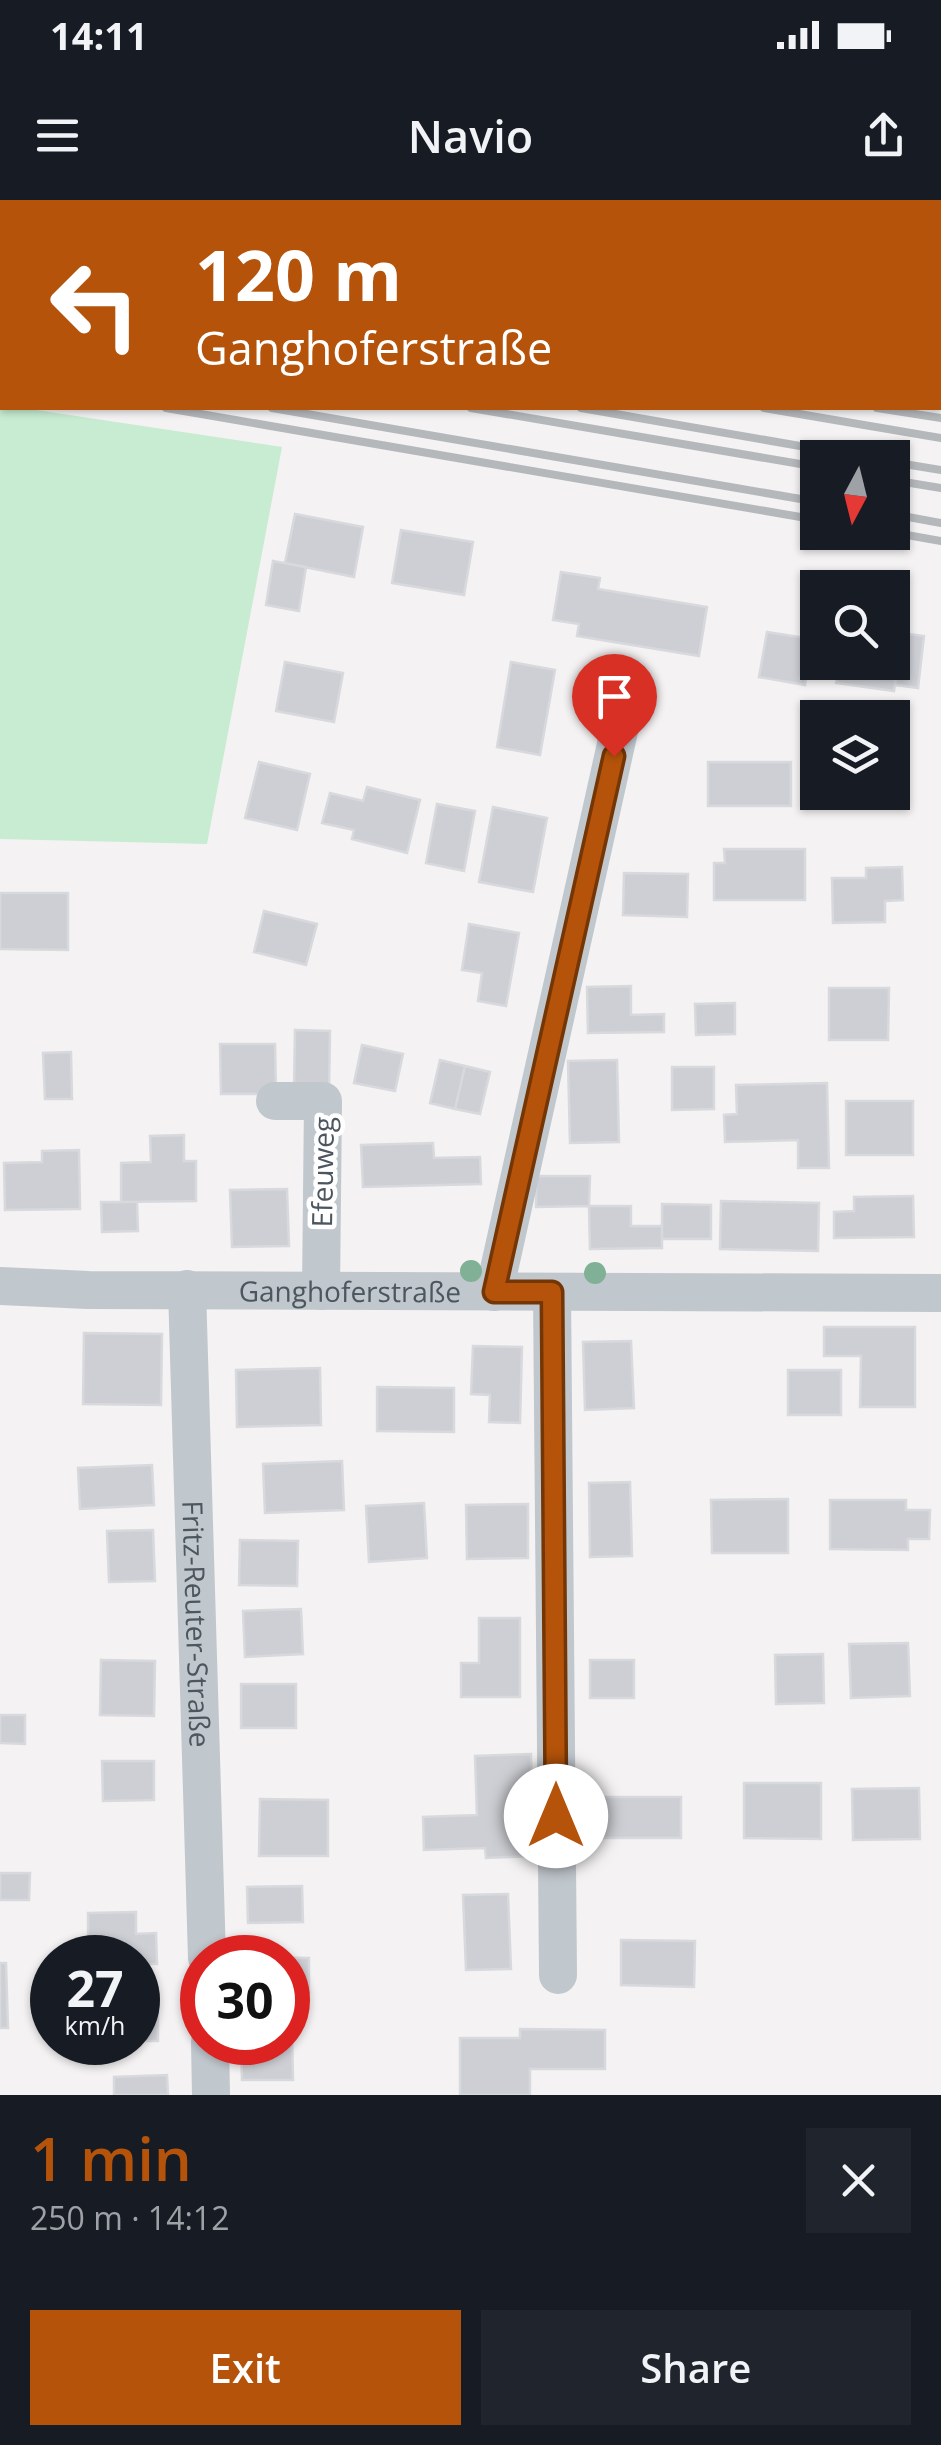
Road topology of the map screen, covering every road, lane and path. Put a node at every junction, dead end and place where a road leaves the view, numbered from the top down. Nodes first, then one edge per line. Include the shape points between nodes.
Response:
1 (627, 695) dead end
2 (275, 1101) dead end
3 (0, 1286) edge
4 (187, 1289) junction
5 (321, 1290) junction
6 (494, 1292) junction
7 (552, 1292) junction
8 (941, 1293) edge
9 (206, 1935) edge
10 (558, 1975) dead end
11 (211, 2065) edge
12 (212, 2095) edge

1 - 6 street
2 - 5 street, Efeuweg via 323,1102
3 - 4 street, Ganghoferstraße
4 - 5 street, Ganghoferstraße
4 - 9 street, Fritz-Reuter-Straße
5 - 6 street, Ganghoferstraße
6 - 7 street, Ganghoferstraße
7 - 8 street, Ganghoferstraße
7 - 10 street
11 - 12 street

